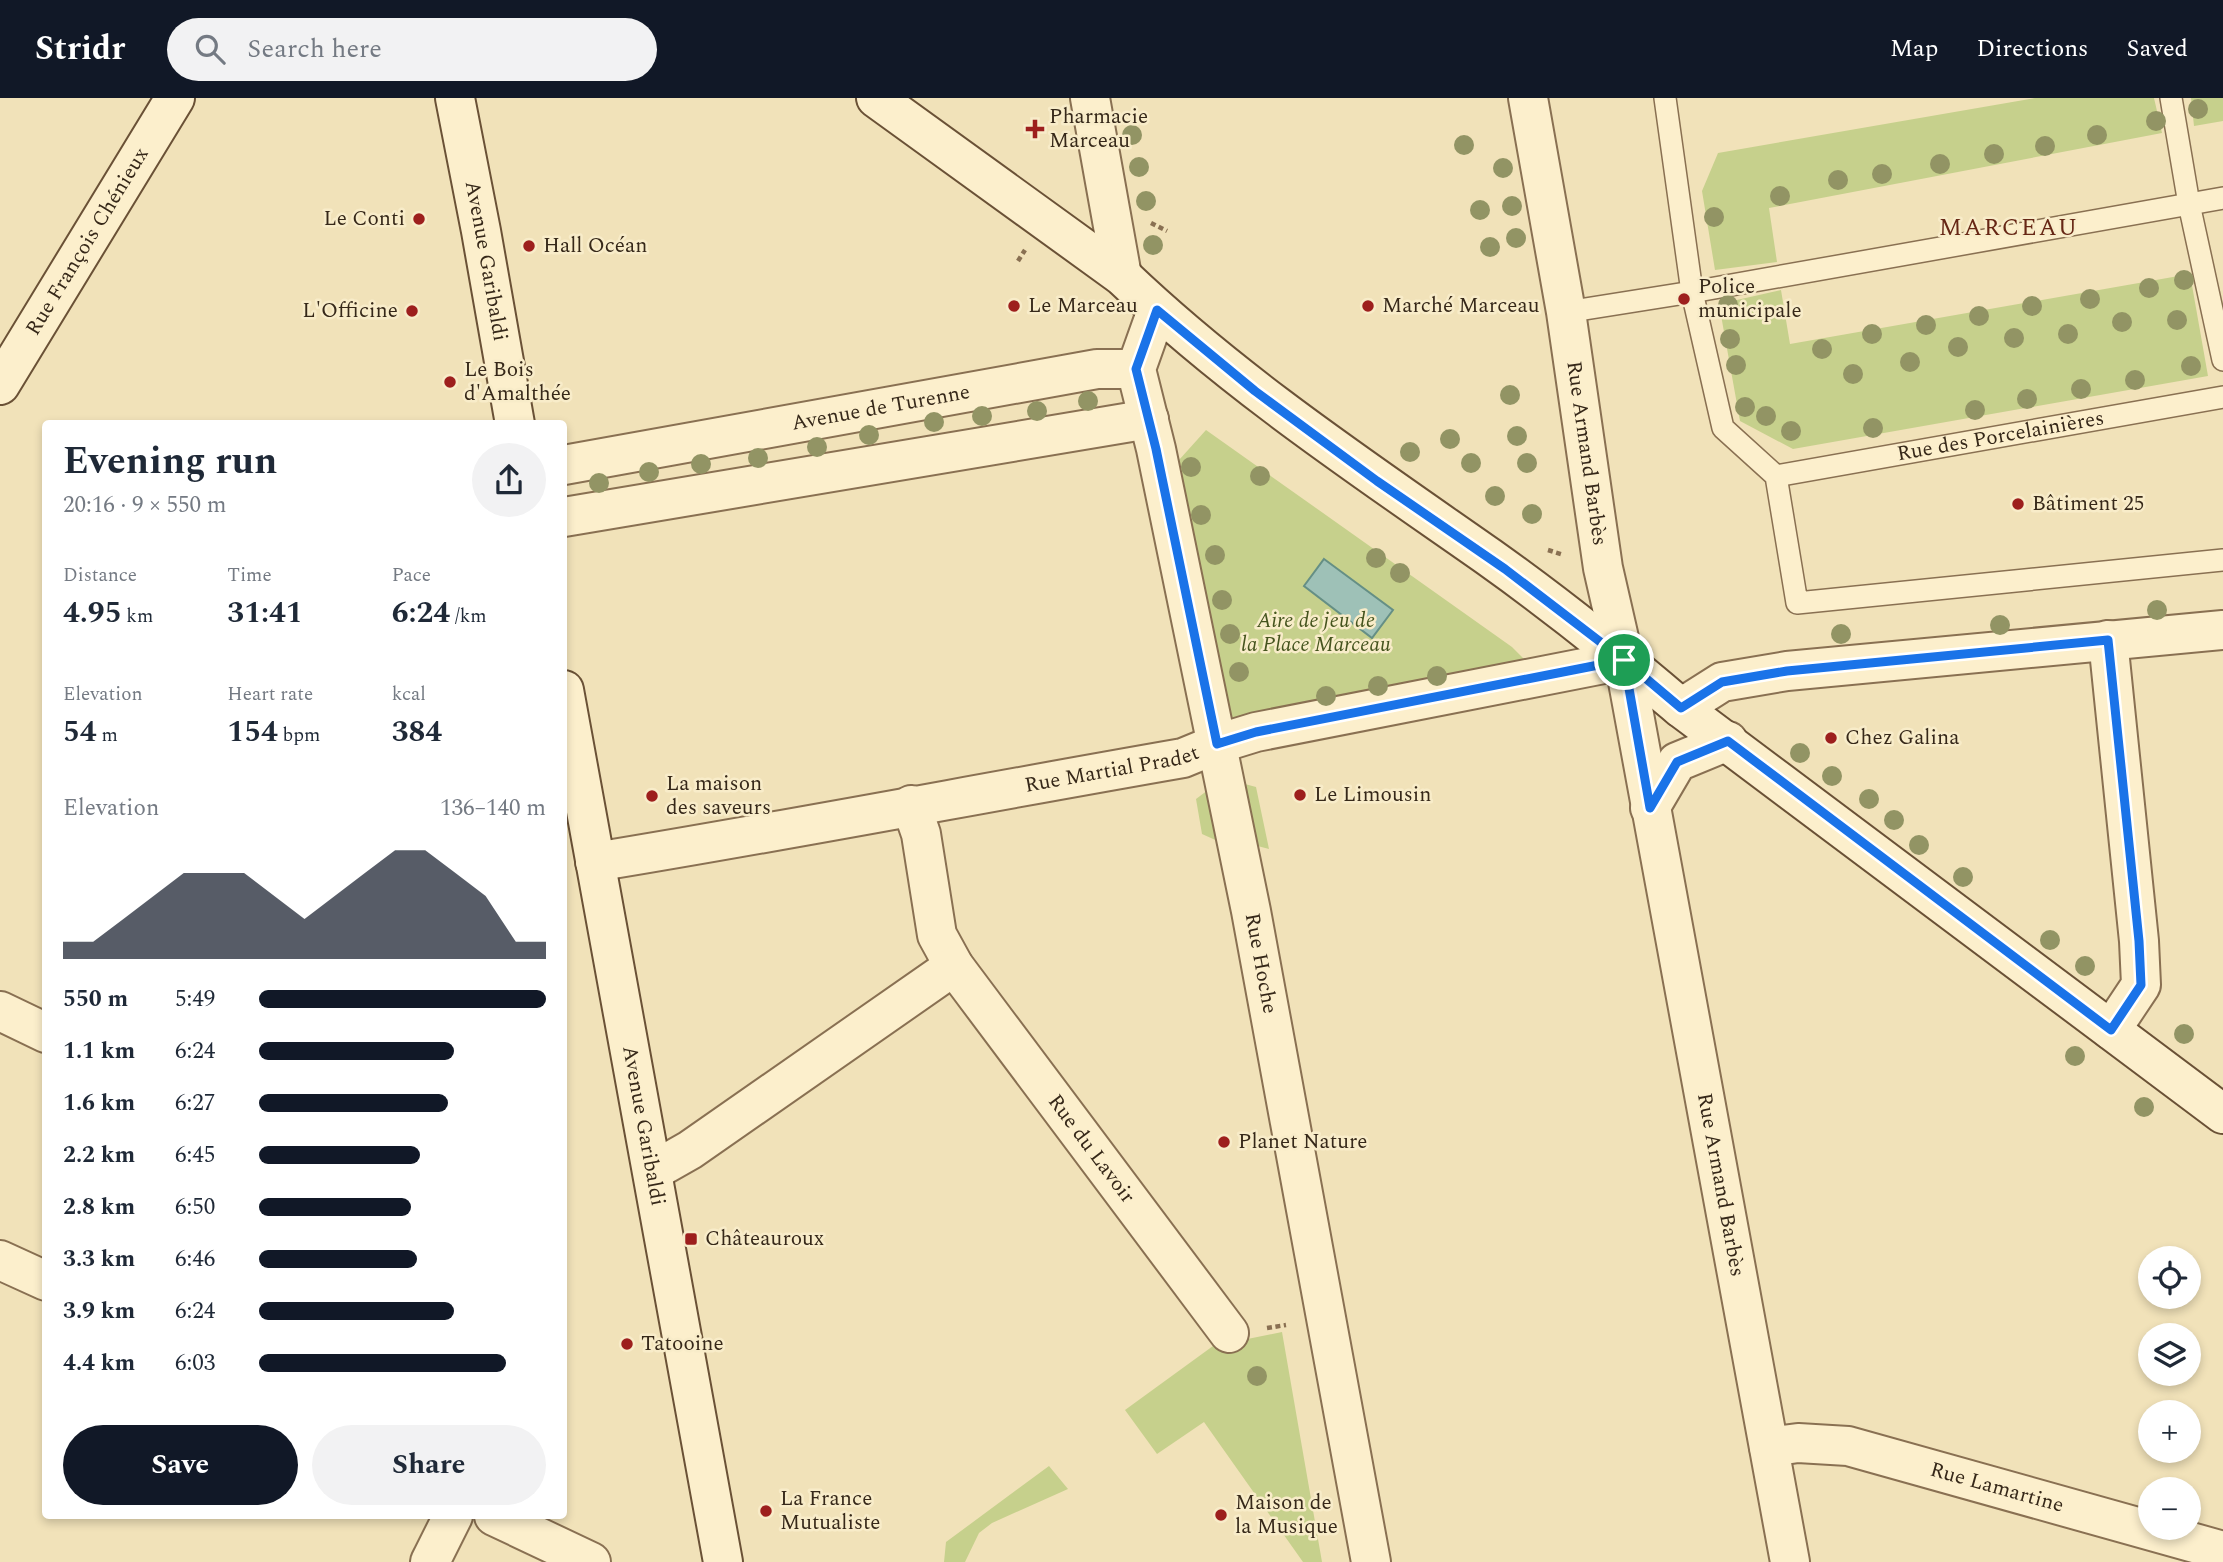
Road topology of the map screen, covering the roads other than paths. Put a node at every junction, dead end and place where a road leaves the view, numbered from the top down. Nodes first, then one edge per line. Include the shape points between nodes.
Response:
1 (175, 98) edge
2 (455, 98) edge
3 (876, 98) edge
4 (1090, 98) edge
5 (1528, 98) edge
6 (2171, 98) edge
7 (1669, 99) edge
8 (2223, 198) edge
9 (2189, 204) junction
10 (1122, 276) junction
11 (1692, 292) junction
12 (1157, 310) junction
13 (1566, 312) junction
14 (2223, 360) edge
15 (1136, 369) junction
16 (0, 385) edge
17 (2223, 397) edge
18 (1149, 419) junction
19 (514, 420) edge
20 (567, 464) edge
21 (1776, 476) junction
22 (567, 516) edge
23 (2223, 560) edge
24 (2223, 630) edge
25 (2108, 640) junction
26 (1624, 660) junction
27 (567, 707) edge
28 (1681, 708) junction
29 (1728, 741) junction
30 (1217, 744) junction
31 (911, 805) junction
32 (1650, 808) junction
33 (595, 862) junction
34 (954, 966) junction
35 (0, 1012) edge
36 (2111, 1030) junction
37 (42, 1031) edge
38 (2223, 1114) edge
39 (653, 1171) junction
40 (0, 1260) edge
41 (42, 1279) edge
42 (1229, 1333) dead end
43 (1769, 1447) junction
44 (452, 1519) edge
45 (500, 1519) edge
46 (2223, 1551) edge
47 (430, 1562) edge
48 (591, 1562) edge
49 (723, 1562) edge
50 (1371, 1562) edge
51 (1790, 1562) edge

1 - 16 street, Rue François Chénieux
2 - 19 street, Avenue Garibaldi
3 - 10 street
4 - 10 street
5 - 13 street, Rue Armand Barbès
6 - 9 lane
7 - 11 lane
8 - 9 lane
9 - 11 lane
9 - 14 lane
10 - 12 street
11 - 13 lane
11 - 21 lane via 1723,428
12 - 15 street
12 - 26 street via 1255,391 1497,563
13 - 26 street, Rue Armand Barbès via 1603,568
15 - 18 street, Rue Hoche
15 - 20 street, Avenue de Turenne via 1097,369
17 - 21 lane, Rue des Porcelainières
18 - 22 street
18 - 30 street, Rue Hoche
21 - 23 lane via 1797,603
24 - 25 street
25 - 28 street via 1787,671 1722,682
25 - 36 street via 2141,985
26 - 28 street
26 - 30 street, Rue Martial Pradet via 1256,732
26 - 32 street, Rue Armand Barbès
27 - 33 street, Avenue Garibaldi
28 - 29 street
29 - 32 street via 1677,762
29 - 36 street
30 - 31 street, Rue Martial Pradet via 1183,758
30 - 50 street, Rue Hoche
31 - 33 street, Rue Martial Pradet
31 - 34 street, Rue du Lavoir via 921,834 937,936
32 - 43 street, Rue Armand Barbès
33 - 39 street, Avenue Garibaldi
34 - 39 street
34 - 42 street, Rue du Lavoir
35 - 37 street
36 - 38 street
39 - 49 street, Avenue Garibaldi
40 - 41 street
43 - 46 street, Rue Lamartine via 1798,1443 1848,1446
43 - 51 street, Rue Armand Barbès
44 - 47 street
45 - 48 street

